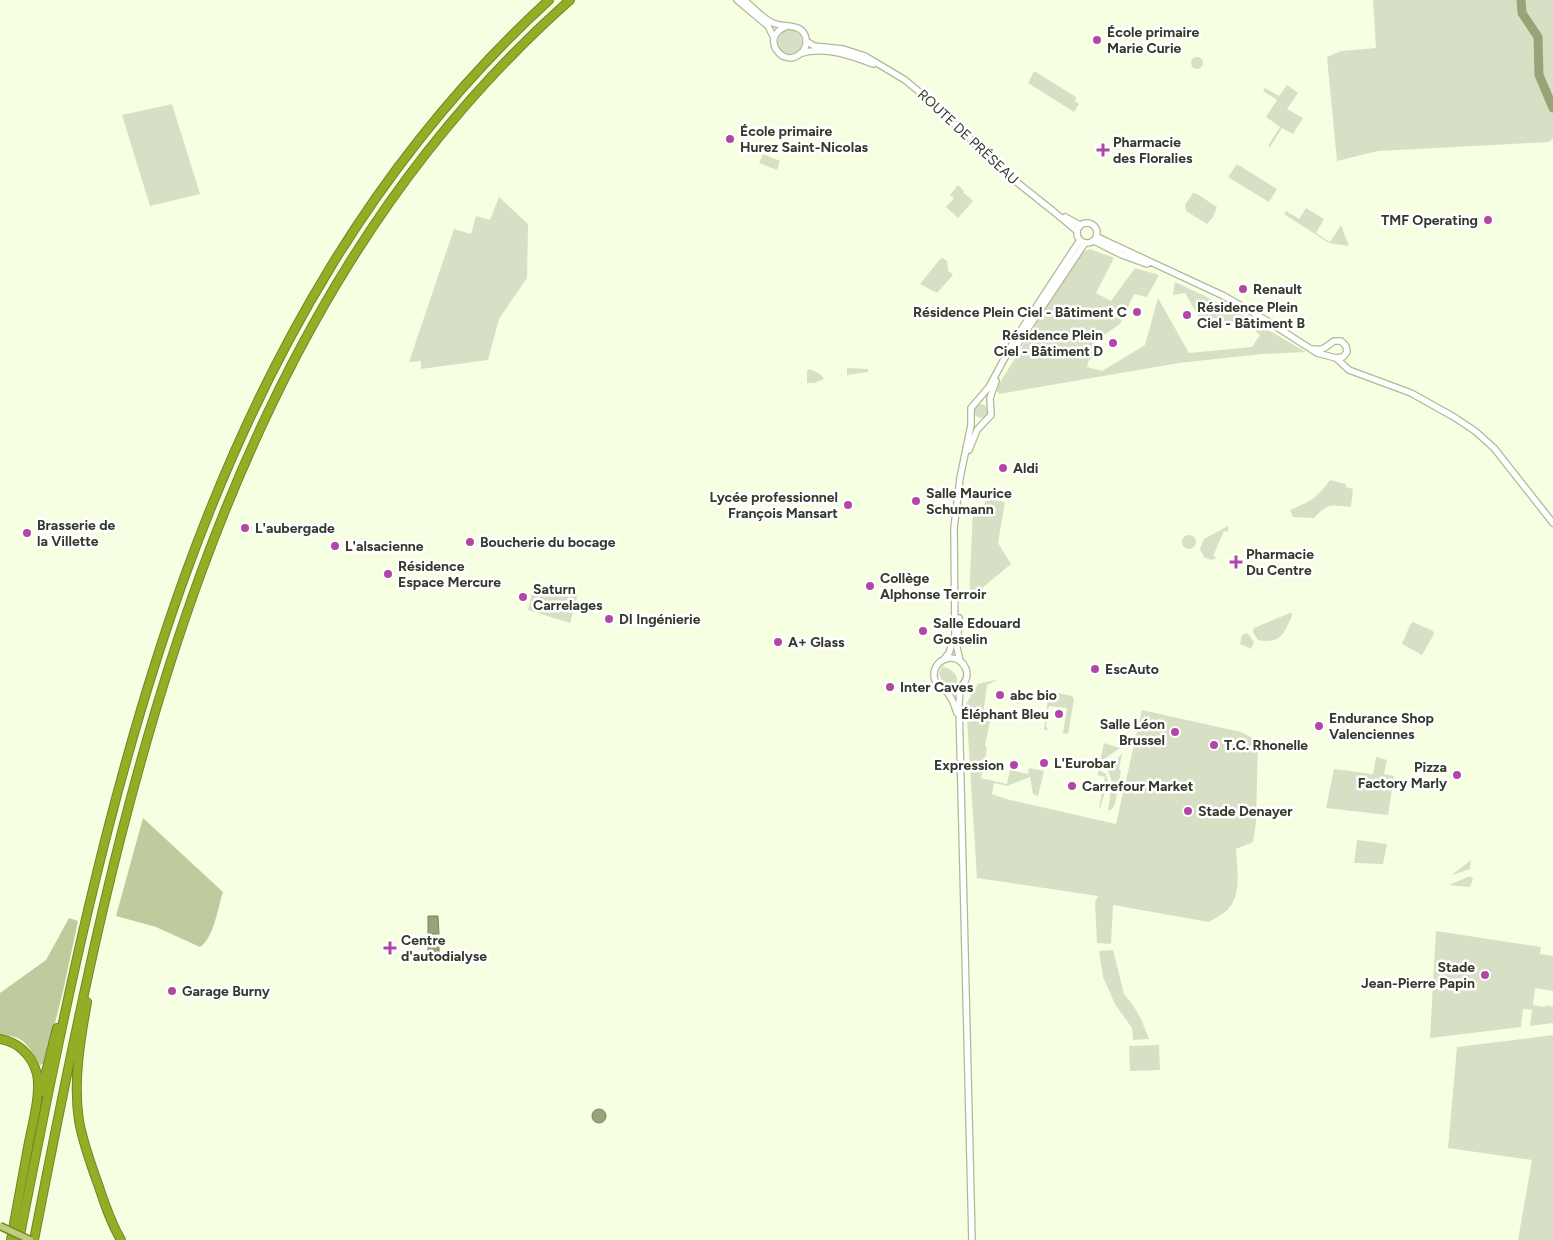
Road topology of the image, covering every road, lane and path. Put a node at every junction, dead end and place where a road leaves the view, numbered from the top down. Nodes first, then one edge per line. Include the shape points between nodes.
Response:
1 (549, 0) edge
2 (570, 0) edge
3 (737, 0) edge
4 (744, 0) edge
5 (785, 26) junction
6 (774, 38) junction
7 (806, 41) junction
8 (800, 54) junction
9 (881, 67) junction
10 (1079, 228) junction
11 (1095, 239) junction
12 (1082, 241) junction
13 (1330, 346) junction
14 (1311, 348) junction
15 (1345, 355) junction
16 (1334, 357) junction
17 (1355, 371) junction
18 (977, 402) junction
19 (990, 406) junction
20 (972, 416) junction
21 (984, 422) junction
22 (1553, 523) edge
23 (944, 659) junction
24 (960, 661) junction
25 (960, 688) junction
26 (944, 690) junction
27 (959, 722) junction
28 (98, 930) junction
29 (73, 976) junction
30 (0, 1039) edge
31 (33, 1123) junction
32 (0, 1226) edge
33 (10, 1240) edge
34 (19, 1240) edge
35 (32, 1240) edge
36 (121, 1240) edge
37 (972, 1240) edge

1 - 29 highway via 470,79 390,177 317,289 262,391 212,505 144,696 113,808
2 - 28 highway via 492,76 423,158 352,259 287,374 233,489 187,610 142,755
3 - 6 main road via 770,28
4 - 5 main road via 771,23
5 - 6 main road
5 - 7 main road via 799,29
6 - 8 main road via 775,49 782,56 792,58
7 - 8 main road
7 - 9 main road, ROUTE DE PRÉSEAU via 816,46 861,54
8 - 9 main road, ROUTE DE PRÉSEAU via 835,53
9 - 10 main road, ROUTE DE PRÉSEAU via 919,91 1014,180
10 - 11 main road via 1086,223 1093,224 1097,230
10 - 12 main road
11 - 12 main road
11 - 14 main road via 1230,299
12 - 18 main road via 1015,339 990,386
12 - 19 main road via 1011,354 994,386
13 - 14 main road
13 - 15 main road via 1335,341 1342,341 1347,347
13 - 16 main road via 1329,352
14 - 16 main road
15 - 16 main road
15 - 17 main road
16 - 17 main road
17 - 22 main road via 1415,395 1475,431 1503,458
18 - 19 main road
18 - 20 main road via 971,408
19 - 21 main road via 991,415
20 - 21 main road
20 - 23 main road via 955,522 955,631
21 - 24 main road via 976,432 969,452 958,516 957,648
23 - 24 main road
23 - 26 main road via 936,666 934,674 936,683
24 - 25 main road via 967,675
25 - 26 main road
25 - 27 main road
26 - 27 main road via 952,699
27 - 37 main road
28 - 35 highway
28 - 36 highway via 80,1044 78,1110 84,1143
29 - 31 highway via 64,997
29 - 34 highway
30 - 31 highway via 21,1048 35,1068 38,1086
31 - 33 highway
32 - 35 main road, bridge

